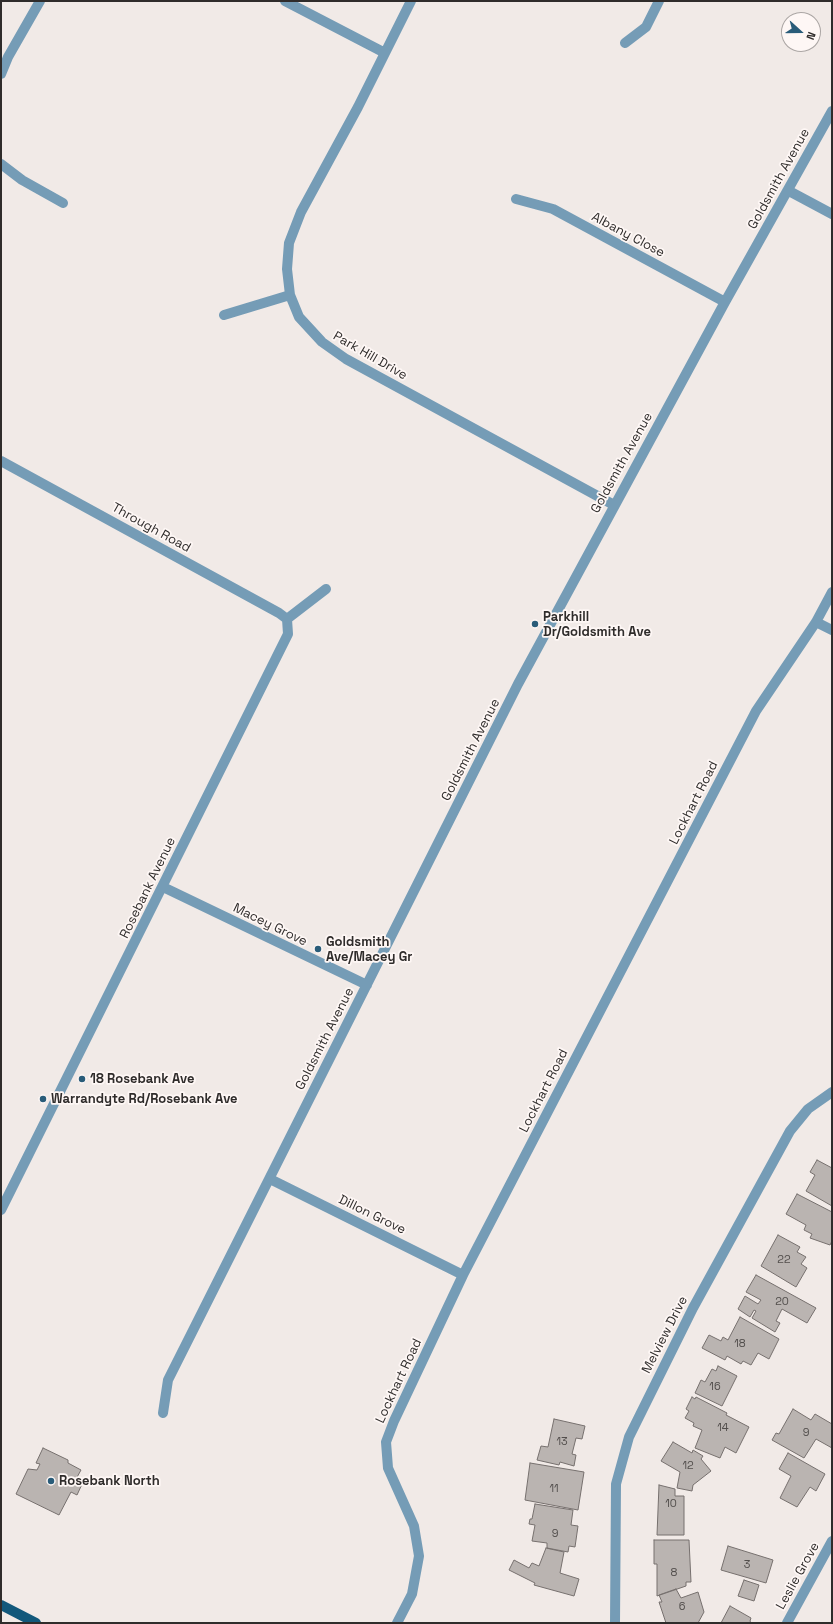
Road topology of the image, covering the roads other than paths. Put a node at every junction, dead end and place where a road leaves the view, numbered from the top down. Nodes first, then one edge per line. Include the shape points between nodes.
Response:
1 (40, 1) edge
2 (285, 1) edge
3 (411, 1) edge
4 (659, 1) edge
5 (625, 43) dead end
6 (386, 53) junction
7 (1, 74) edge
8 (832, 111) edge
9 (1, 164) edge
10 (789, 190) junction
11 (516, 199) dead end
12 (63, 203) dead end
13 (832, 214) edge
14 (290, 295) junction
15 (725, 302) junction
16 (224, 315) dead end
17 (1, 461) edge
18 (614, 505) junction
19 (326, 589) dead end
20 (832, 592) edge
21 (287, 619) junction
22 (816, 622) junction
23 (832, 630) edge
24 (162, 887) junction
25 (367, 986) junction
26 (832, 1092) edge
27 (270, 1179) junction
28 (1, 1210) edge
29 (463, 1275) junction
30 (163, 1413) dead end
31 (832, 1542) edge
32 (1, 1605) edge
33 (36, 1623) edge
34 (397, 1623) edge
35 (615, 1623) edge
36 (787, 1623) edge

1 - 7 street
2 - 6 street
3 - 6 street, Park Hill Drive
4 - 5 street via 646,27
6 - 14 street, Park Hill Drive via 301,212 289,243 287,269
8 - 10 street, Goldsmith Avenue
9 - 12 street via 22,180
10 - 13 street
10 - 15 street, Goldsmith Avenue
11 - 15 street, Albany Close via 553,209
14 - 16 street
14 - 18 street, Park Hill Drive via 299,317 322,342 346,359
15 - 18 street, Goldsmith Avenue
17 - 21 street, Through Road via 279,612
18 - 25 street, Goldsmith Avenue via 518,684
19 - 21 street
20 - 22 street, Lockhart Road
21 - 24 street, Rosebank Avenue via 288,634
22 - 23 street
22 - 29 street, Lockhart Road via 756,711
24 - 25 street, Macey Grove
24 - 28 street, Rosebank Avenue
25 - 27 street, Goldsmith Avenue
26 - 35 street, Melview Drive via 808,1109 790,1131 693,1308 629,1437 616,1484
27 - 29 street, Dillon Grove
27 - 30 street, Goldsmith Avenue via 168,1380
29 - 34 street, Lockhart Road via 386,1442 388,1468 414,1526 419,1556 412,1594
31 - 36 street, Leslie Grove
32 - 33 main road

